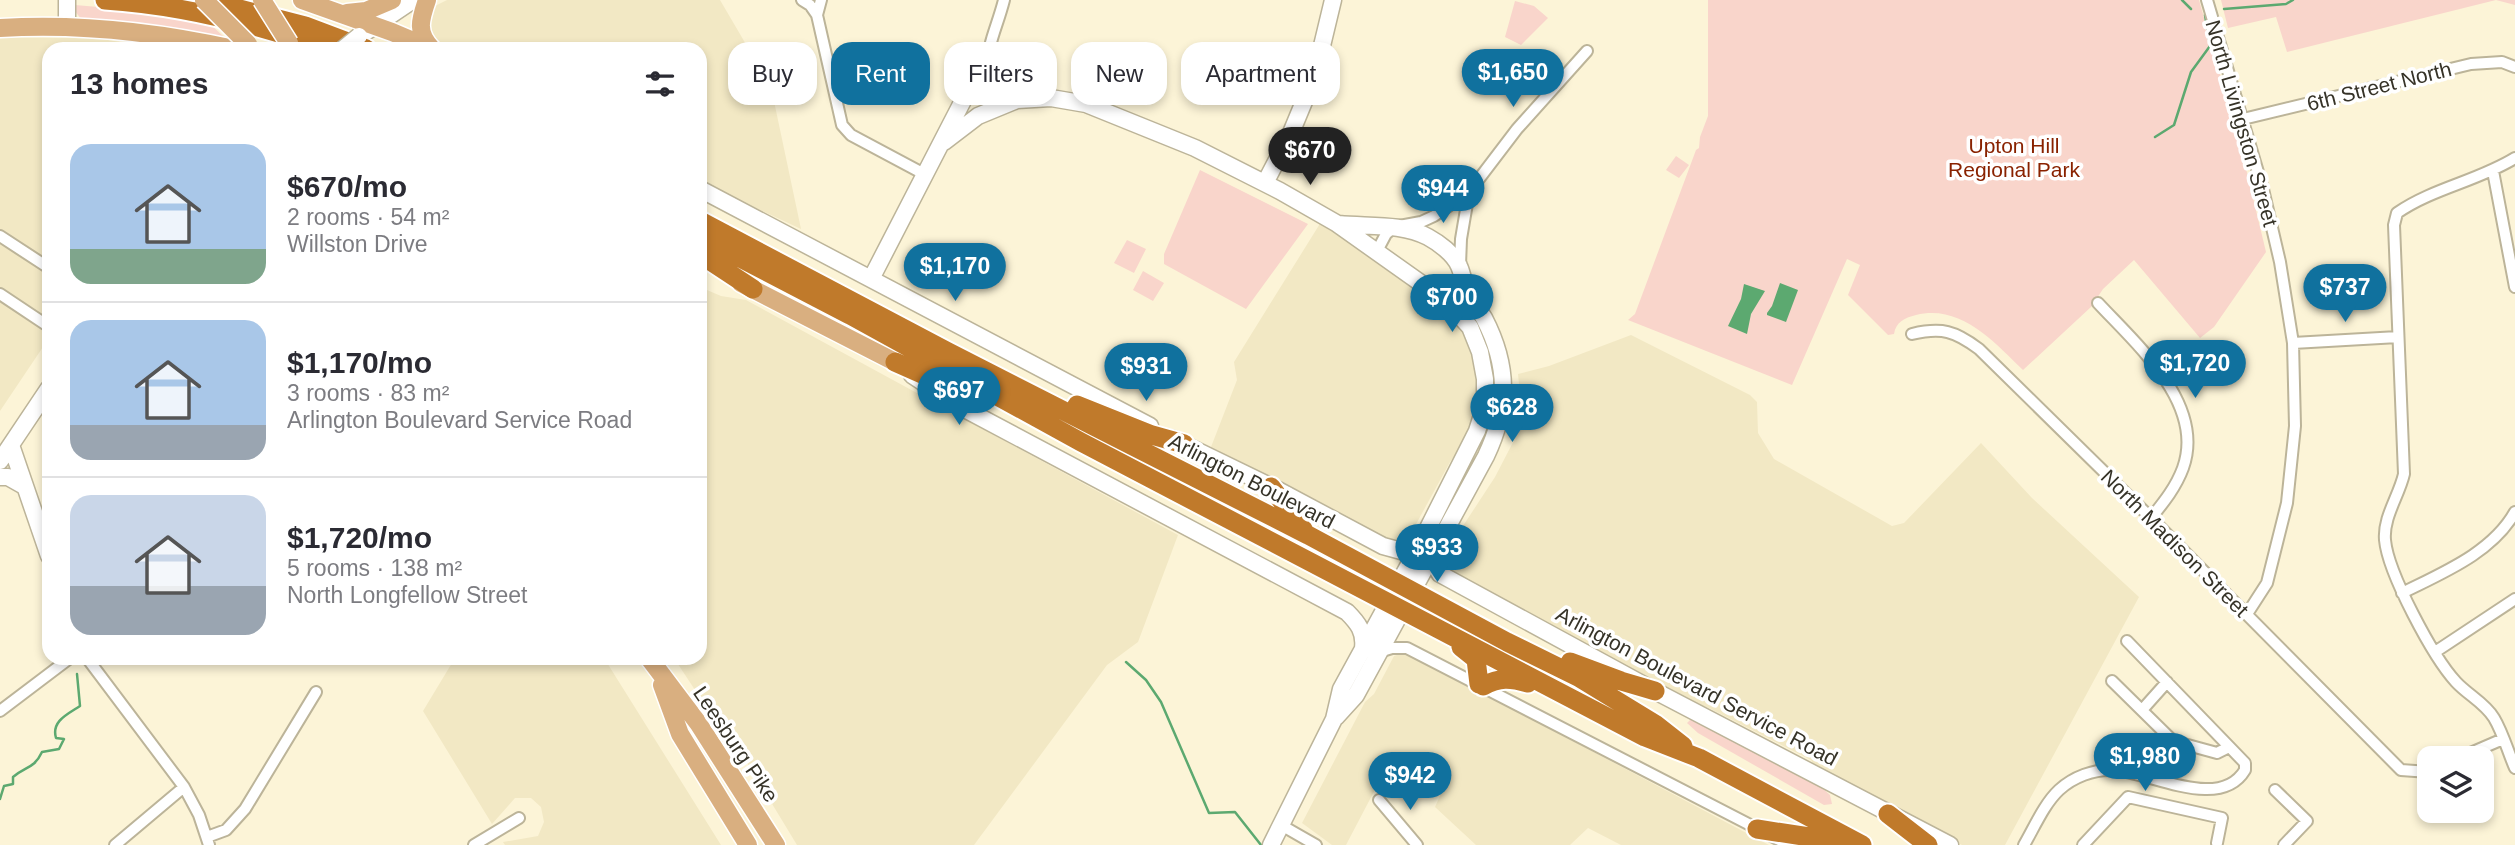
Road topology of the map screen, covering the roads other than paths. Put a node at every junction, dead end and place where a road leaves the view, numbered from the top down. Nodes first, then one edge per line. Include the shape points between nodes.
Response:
1 (105, 0) edge
2 (204, 0) edge
3 (262, 0) edge
4 (302, 0) edge
5 (392, 0) edge
6 (413, 0) edge
7 (427, 0) edge
8 (802, 0) edge
9 (821, 0) edge
10 (1004, 0) edge
11 (1333, 0) edge
12 (2207, 0) edge
13 (66, 3) edge
14 (337, 13) junction
15 (817, 15) junction
16 (67, 26) junction
17 (0, 28) edge
18 (366, 37) edge
19 (212, 42) edge
20 (241, 42) edge
21 (288, 42) edge
22 (305, 42) edge
23 (394, 42) edge
24 (427, 42) edge
25 (991, 42) edge
26 (1587, 51) dead end
27 (2515, 67) edge
28 (1057, 99) edge
29 (962, 105) edge
30 (1001, 105) edge
31 (2243, 119) junction
32 (944, 142) junction
33 (2515, 158) edge
34 (2493, 171) junction
35 (926, 175) junction
36 (1265, 183) junction
37 (707, 192) edge
38 (1469, 192) junction
39 (707, 214) edge
40 (1336, 223) junction
41 (707, 225) edge
42 (1394, 227) junction
43 (0, 236) edge
44 (707, 241) edge
45 (1377, 251) junction
46 (707, 259) edge
47 (42, 263) edge
48 (707, 267) edge
49 (1461, 272) junction
50 (871, 279) junction
51 (2515, 282) edge
52 (753, 289) junction
53 (0, 294) edge
54 (1446, 301) junction
55 (856, 302) junction
56 (2098, 303) dead end
57 (42, 322) edge
58 (1912, 334) dead end
59 (2398, 337) junction
60 (2293, 343) junction
61 (948, 352) junction
62 (895, 362) junction
63 (42, 398) edge
64 (1081, 442) junction
65 (1184, 444) junction
66 (11, 445) junction
67 (0, 461) edge
68 (0, 477) edge
69 (24, 486) junction
70 (1271, 487) junction
71 (2515, 512) edge
72 (2151, 518) junction
73 (1308, 535) junction
74 (42, 536) edge
75 (1424, 554) junction
76 (1405, 587) junction
77 (2402, 593) junction
78 (2515, 598) edge
79 (1327, 602) junction
80 (1391, 607) junction
81 (2247, 614) junction
82 (1432, 624) junction
83 (2126, 641) dead end
84 (1507, 642) junction
85 (1362, 650) junction
86 (1379, 652) junction
87 (2435, 652) junction
88 (62, 665) edge
89 (92, 665) edge
90 (653, 665) edge
91 (654, 665) edge
92 (2112, 681) dead end
93 (2166, 682) junction
94 (1481, 685) junction
95 (1655, 691) junction
96 (316, 692) dead end
97 (1563, 694) junction
98 (2142, 710) junction
99 (0, 711) edge
100 (1334, 719) junction
101 (2503, 739) junction
102 (2487, 746) edge
103 (2229, 747) junction
104 (1699, 758) junction
105 (2515, 768) edge
106 (2417, 771) edge
107 (184, 787) junction
108 (2274, 790) dead end
109 (1379, 800) dead end
110 (1888, 814) junction
111 (519, 818) dead end
112 (1281, 825) junction
113 (1756, 829) junction
114 (208, 841) edge
115 (2217, 843) dead end
116 (115, 845) edge
117 (474, 845) edge
118 (748, 845) edge
119 (776, 845) edge
120 (1271, 845) edge
121 (1316, 845) edge
122 (1417, 845) edge
123 (1789, 845) edge
124 (1856, 845) edge
125 (1862, 845) edge
126 (1928, 845) edge
127 (1950, 845) edge
128 (2024, 845) edge
129 (2083, 845) edge
130 (2284, 845) edge

1 - 22 highway via 245,23
2 - 18 highway
2 - 20 main road, bridge
3 - 21 main road, bridge
4 - 14 main road
5 - 14 main road via 366,11
6 - 18 street
7 - 24 main road via 421,33
8 - 15 street
9 - 15 street
10 - 25 street
11 - 36 street via 1307,96
12 - 31 street, North Livingston Street
13 - 16 street
14 - 18 main road
15 - 35 street via 846,132
16 - 17 main road
16 - 19 main road
18 - 23 main road
26 - 38 street via 1517,129
27 - 31 street, 6th Street North via 2502,62 2471,64
28 - 36 street via 1086,104 1195,148
29 - 32 street
30 - 32 street
31 - 60 street, North Livingston Street via 2280,262
32 - 35 street
33 - 34 street
34 - 51 street
34 - 59 street via 2397,212
35 - 50 street
36 - 40 street
37 - 50 street
38 - 42 street via 1434,216
38 - 49 street
39 - 55 highway
40 - 42 street
40 - 45 street
41 - 55 highway, Arlington Boulevard
42 - 45 street
42 - 49 street via 1428,237 1453,257
43 - 47 street
44 - 64 highway, Arlington Boulevard
45 - 54 street
46 - 52 highway
48 - 52 main road
49 - 54 street via 1459,286
49 - 75 street via 1499,356 1503,408 1495,438
50 - 65 street
52 - 62 main road
53 - 57 street
54 - 75 street via 1470,327 1480,352 1485,406
55 - 61 highway, Arlington Boulevard
56 - 72 street via 2170,388 2185,423 2184,464
58 - 72 street, North Madison Street via 1942,330 1962,336 1979,349
59 - 60 street
59 - 77 street via 2404,474 2384,539
60 - 81 street, North Livingston Street via 2295,426 2287,503 2266,583
61 - 65 highway
61 - 73 highway, Arlington Boulevard
62 - 64 highway
62 - 79 street via 941,396
63 - 66 street
64 - 80 highway, Arlington Boulevard
65 - 70 street
66 - 67 street
66 - 69 street
68 - 69 street
69 - 74 street
70 - 73 highway
70 - 75 street via 1383,546
71 - 77 street via 2471,559
72 - 81 street, North Madison Street
73 - 76 highway, Arlington Boulevard
75 - 76 street
75 - 95 street, Arlington Boulevard Service Road via 1440,574
76 - 80 street
76 - 84 highway, Arlington Boulevard
77 - 87 street
78 - 87 street
79 - 80 street via 1349,610
79 - 85 street via 1355,620 1364,638
80 - 82 highway, Arlington Boulevard
80 - 85 street
80 - 86 street
81 - 106 street, North Madison Street via 2401,770
82 - 94 highway via 1476,659
82 - 97 highway, Arlington Boulevard
83 - 93 street
84 - 95 highway
84 - 104 highway, Arlington Boulevard via 1578,677 1656,724
85 - 100 street via 1341,689
86 - 94 street via 1407,648
86 - 100 street via 1356,695
87 - 101 street via 2456,683 2494,718
88 - 99 street
89 - 107 street
90 - 118 main road, Leesburg Pike via 680,734
91 - 119 main road, Leesburg Pike via 698,723
92 - 98 street
93 - 98 street
93 - 103 street
94 - 97 highway via 1507,678
94 - 113 street
95 - 110 street, Arlington Boulevard Service Road
96 - 114 street via 240,815
97 - 104 highway, Arlington Boulevard via 1645,737
98 - 103 street via 2177,744 2217,754
100 - 112 street
101 - 102 street
101 - 105 street
103 - 128 street via 2245,763 2245,770 2222,788 2203,789 2114,770 2085,774 2058,791
104 - 125 highway, Arlington Boulevard
107 - 114 street
107 - 116 street
108 - 130 street via 2307,821
109 - 122 street
110 - 126 highway
110 - 127 street, Arlington Boulevard Service Road
111 - 117 street
112 - 120 street
112 - 121 street
113 - 123 street
113 - 124 highway
115 - 129 street via 2222,818 2128,797

